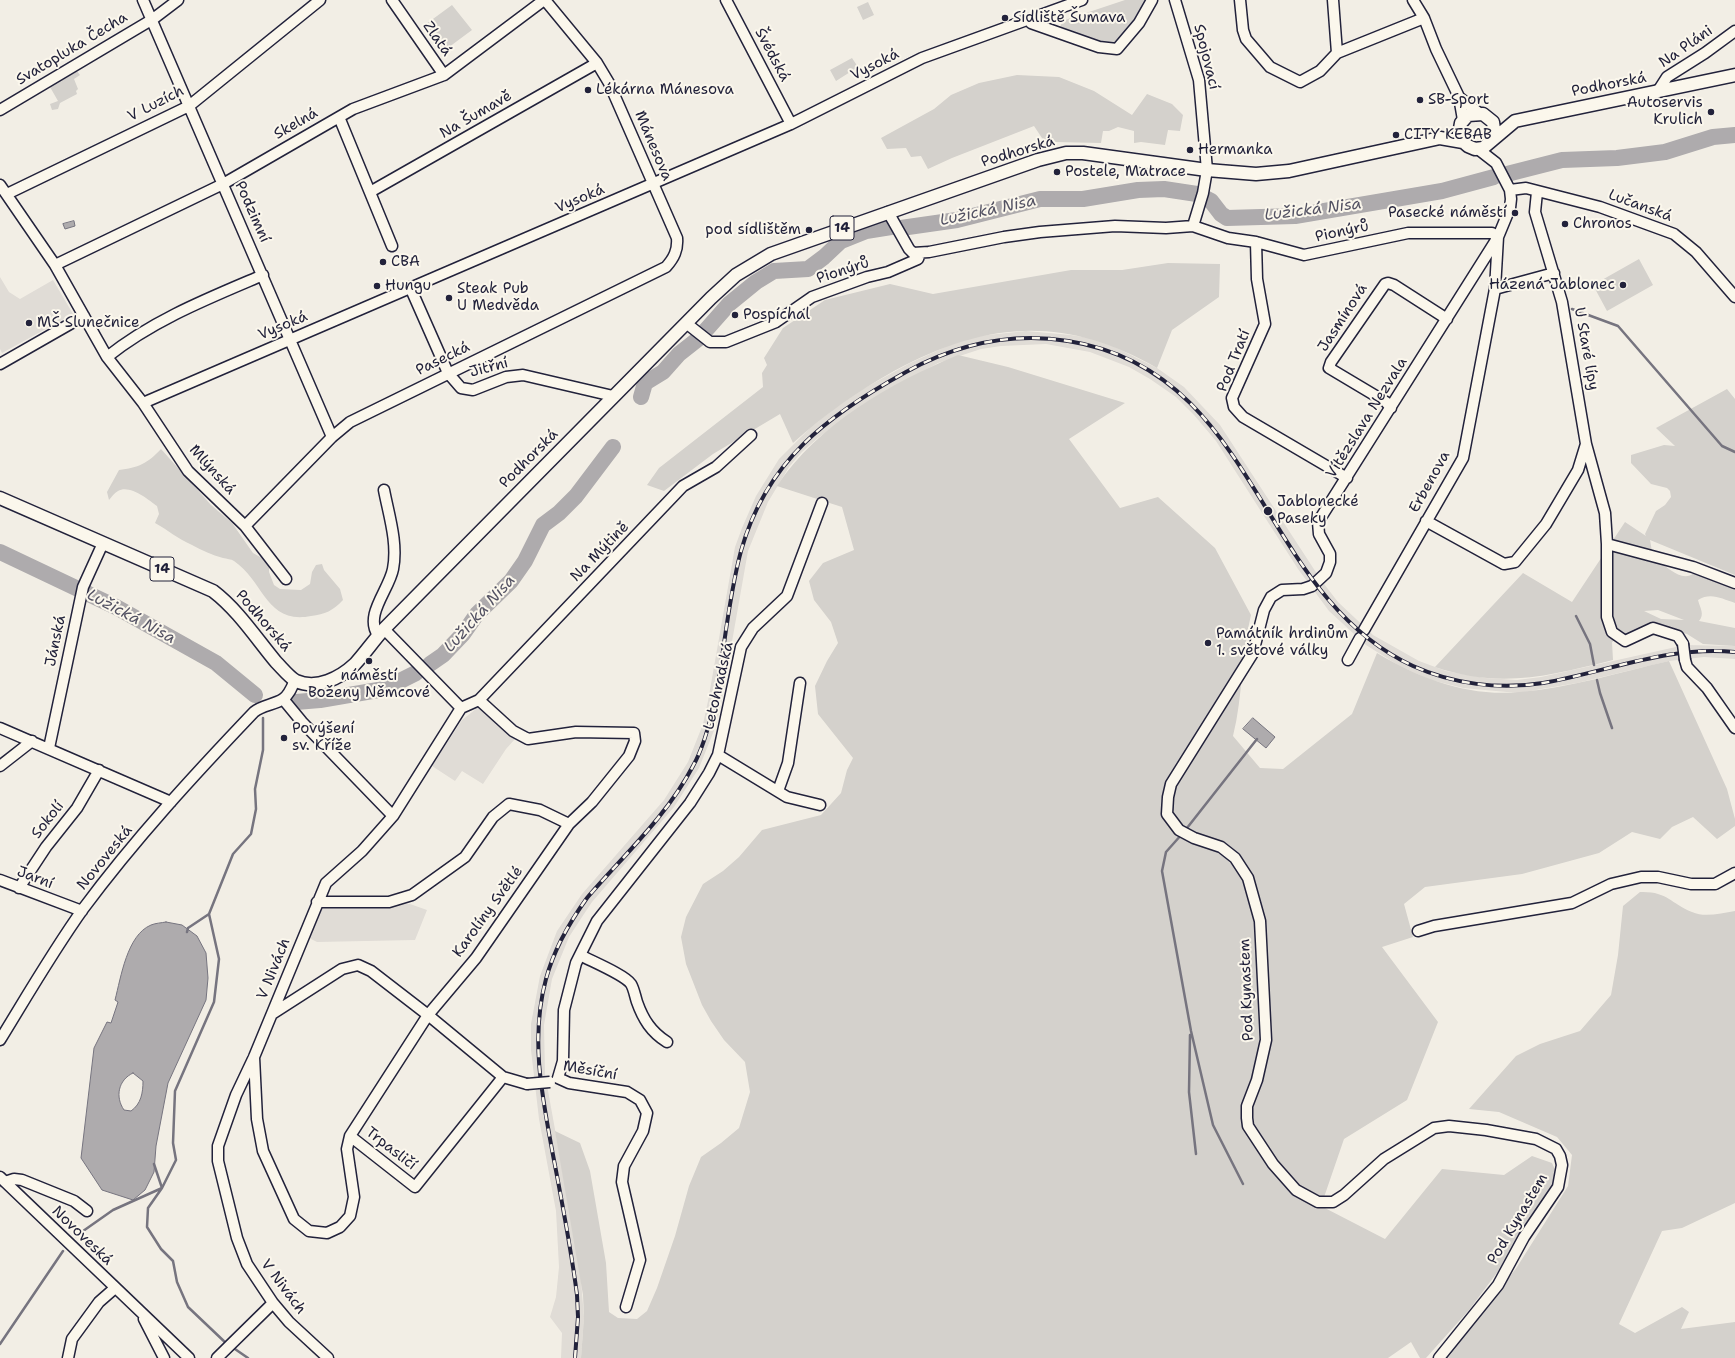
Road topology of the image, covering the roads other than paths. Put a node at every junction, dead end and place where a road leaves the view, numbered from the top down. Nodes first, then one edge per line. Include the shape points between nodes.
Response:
1 (143, 0) edge
2 (178, 0) edge
3 (320, 0) edge
4 (392, 0) edge
5 (545, 0) edge
6 (726, 0) edge
7 (1082, 0) edge
8 (1152, 0) edge
9 (1175, 0) edge
10 (1240, 0) edge
11 (1333, 0) edge
12 (1413, 0) edge
13 (1424, 18) junction
14 (153, 19) junction
15 (1029, 20) junction
16 (1735, 30) edge
17 (1337, 53) junction
18 (597, 63) junction
19 (444, 75) junction
20 (1735, 75) edge
21 (1658, 91) junction
22 (1459, 97) junction
23 (189, 106) junction
24 (0, 110) edge
25 (1479, 113) junction
26 (339, 117) junction
27 (1490, 118) junction
28 (1515, 121) junction
29 (1461, 123) junction
30 (791, 124) junction
31 (1440, 138) junction
32 (1493, 139) junction
33 (1463, 142) junction
34 (1478, 149) junction
35 (1497, 166) junction
36 (1207, 170) junction
37 (223, 184) junction
38 (653, 184) junction
39 (0, 185) edge
40 (1510, 190) junction
41 (370, 192) junction
42 (1537, 192) junction
43 (7, 194) junction
44 (888, 212) junction
45 (1193, 226) junction
46 (1498, 237) junction
47 (1256, 242) junction
48 (392, 246) dead end
49 (676, 252) joint
50 (920, 253) junction
51 (55, 265) junction
52 (1554, 273) junction
53 (263, 275) junction
54 (410, 287) junction
55 (1495, 289) junction
56 (1735, 297) edge
57 (84, 316) junction
58 (1447, 319) junction
59 (690, 326) junction
60 (290, 339) junction
61 (107, 357) junction
62 (0, 364) edge
63 (448, 373) junction
64 (613, 396) junction
65 (143, 403) junction
66 (1391, 408) junction
67 (751, 435) dead end
68 (332, 437) junction
69 (1586, 444) junction
70 (1347, 478) junction
71 (384, 490) dead end
72 (0, 498) edge
73 (822, 503) dead end
74 (1426, 521) junction
75 (245, 526) junction
76 (103, 543) junction
77 (1607, 544) junction
78 (286, 579) dead end
79 (1735, 583) edge
80 (381, 632) junction
81 (1348, 660) dead end
82 (295, 680) junction
83 (800, 683) dead end
84 (283, 699) junction
85 (479, 700) junction
86 (461, 708) junction
87 (0, 728) edge
88 (1735, 728) edge
89 (32, 741) junction
90 (49, 748) junction
91 (718, 755) junction
92 (0, 766) edge
93 (99, 770) junction
94 (778, 792) junction
95 (171, 802) junction
96 (820, 805) dead end
97 (393, 816) junction
98 (569, 824) junction
99 (1735, 873) edge
100 (1248, 878) joint
101 (0, 880) edge
102 (18, 888) junction
103 (318, 902) junction
104 (82, 911) junction
105 (1418, 931) dead end
106 (580, 955) junction
107 (272, 1014) junction
108 (428, 1015) junction
109 (0, 1040) edge
110 (667, 1042) dead end
111 (254, 1057) junction
112 (503, 1077) junction
113 (554, 1080) junction
114 (350, 1136) junction
115 (3, 1180) edge
116 (87, 1211) dead end
117 (115, 1288) junction
118 (272, 1303) junction
119 (626, 1308) dead end
120 (139, 1310) junction
121 (68, 1358) edge
122 (164, 1358) edge
123 (189, 1358) edge
124 (217, 1358) edge
125 (328, 1358) edge
126 (1439, 1358) edge

1 - 14 street, Podzimní
2 - 14 street, Svatopluka Čecha
3 - 23 street, V Luzích
4 - 19 street, Zlatá
5 - 18 street, Mánesova
5 - 19 street, Skelná
6 - 30 street, Švédská
7 - 15 street, Vysoká
8 - 15 street via 1139,23 1117,49 1099,47 1031,23
9 - 36 street, Spojovací via 1199,80
10 - 17 street via 1246,39 1270,67 1300,82 1320,71
11 - 17 street
12 - 13 street
13 - 17 street
13 - 22 street
14 - 23 street, Podzimní
14 - 24 street, Svatopluka Čecha
15 - 30 street, Vysoká via 922,58
16 - 21 street, Na Pláni via 1667,77
18 - 38 street, Mánesova via 609,83
18 - 41 street, Na Šumavě
19 - 26 street, Skelná via 353,109
20 - 21 main road, Podhorská
21 - 28 main road, Podhorská
22 - 25 street
22 - 29 street
23 - 37 street, Podzimní
23 - 43 street, V Luzích
25 - 27 main road
25 - 29 main road, 14 via 1468,115
26 - 37 street, Skelná
26 - 41 street
27 - 28 main road
27 - 32 main road via 1495,126
28 - 32 main road, Podhorská
29 - 31 main road, 14
29 - 33 main road via 1459,134
30 - 38 street, Vysoká
31 - 33 main road, Podhorská / 14
31 - 36 main road, Podhorská / 14 via 1283,172 1256,174
32 - 34 main road, Podhorská via 1485,147
32 - 35 street
33 - 34 main road, Podhorská / 14
34 - 35 street
35 - 40 street
36 - 44 main road, Podhorská / 14 via 1083,153 1066,153 1038,160
36 - 45 street
37 - 51 street, Skelná
37 - 53 street, Podzimní
38 - 49 street, Mánesova via 677,238
38 - 54 street, Vysoká
39 - 43 street, Mlýnská
40 - 42 street, Lučanská via 1526,188
40 - 46 street via 1510,208
41 - 48 street
42 - 52 street, U Staré lípy via 1535,212
42 - 56 street, Lučanská via 1600,207 1674,234 1696,252
43 - 51 street, Mlýnská
44 - 50 street via 909,249 913,253
44 - 59 main road, Podhorská / 14 via 757,261 736,275
45 - 47 street, Pionýrů via 1228,238
45 - 50 street, Pionýrů via 1115,226 1040,232
46 - 47 street, Pionýrů via 1492,233 1408,233 1304,255
46 - 55 street
46 - 58 street, Vítězslava Nezvala
47 - 70 street, Pod Tratí via 1257,279 1265,324 1232,398 1234,407 1243,417
49 - 63 street, Pasecká via 671,261 660,269
50 - 59 street, Pionýrů via 918,259 888,272 812,297 776,322 726,342 715,343 704,339
51 - 57 street, Mlýnská
52 - 55 street
52 - 69 street, U Staré lípy via 1562,302
53 - 60 street, Podzimní
53 - 61 street via 142,331
54 - 60 street, Vysoká
54 - 63 street, Jitřní
55 - 74 street, Erbenova via 1463,458
57 - 61 street, Mlýnská
57 - 62 street
58 - 66 street, Vítězslava Nezvala
58 - 66 street, Jasmínová via 1394,285 1385,284 1331,362 1329,368 1386,402
59 - 64 main road, Podhorská / 14
60 - 65 street, Vysoká
60 - 68 street, Podzimní
61 - 65 street, Mlýnská
63 - 64 street, Jitřní via 461,388 473,390 506,377 523,375
63 - 68 street, Pasecká via 350,422
64 - 80 main road, Podhorská / 14
65 - 75 street, Mlýnská via 188,471
66 - 70 street, Vítězslava Nezvala
67 - 85 street, Na Mýtině via 716,467 683,486
68 - 75 street, Pasecká
69 - 74 street, U Staré lípy via 1578,470 1546,524 1515,562 1504,564
69 - 77 street, U Staré lípy via 1605,513
70 - 100 street, Vítězslava Nezvala via 1318,522 1319,534 1330,554 1326,573 1308,588 1282,590 1271,596 1264,610 1253,653 1183,762 1168,797 1167,814 1179,830 1221,847 1235,858
71 - 80 street via 394,551 393,570 375,616 374,628
72 - 76 main road, Podhorská / 14
73 - 91 street, Letohradská via 788,596 753,628 741,647
74 - 81 street, Erbenova
75 - 78 street, Mlýnská
76 - 82 main road, Podhorská / 14 via 213,591 233,609
76 - 90 street, Jánská via 83,587
77 - 79 street via 1693,567
77 - 88 street, bridge via 1608,617 1612,632 1625,641 1653,628 1678,636 1683,644 1687,667 1707,688
80 - 82 main road, Podhorská / 14 via 354,664 330,681 319,684
80 - 86 street
82 - 84 street
83 - 94 street via 788,763
84 - 95 street, Novoveská via 254,712
84 - 97 street
85 - 86 street, Na Mýtině
85 - 98 street, Karolíny Světlé via 513,731 528,739 576,732 634,733 636,741 630,756 592,802
86 - 97 street, V Nivách
87 - 89 street
89 - 90 street
89 - 92 street
90 - 93 street
91 - 94 street
91 - 106 street, Letohradská via 690,803 597,921
93 - 95 street
93 - 102 street, Sokolí via 77,808
94 - 96 street via 787,797
95 - 104 street, Novoveská
97 - 103 street, V Nivách via 362,851 326,883
98 - 103 street via 540,810 509,804 493,817 464,857 412,895 389,902
98 - 108 street, Karolíny Světlé via 476,958
99 - 105 street via 1715,884 1691,884 1641,877 1611,884 1572,903 1434,926
100 - 126 street, Pod Kynastem via 1260,921 1266,1040 1257,1080 1247,1106 1248,1126 1272,1164 1296,1190 1318,1202 1333,1202 1384,1158 1434,1128 1449,1126 1536,1139 1556,1148 1560,1156 1562,1165 1558,1187 1524,1236 1498,1285
101 - 102 street, Jarní
102 - 104 street, Jarní
103 - 107 street, V Nivách
104 - 109 street, Novoveská
106 - 110 street via 630,983 649,1027 655,1035
106 - 113 street, Letohradská via 564,1010 563,1061
107 - 108 street, Měsíční via 342,969 358,965 371,971
107 - 111 street, V Nivách
108 - 112 street, Měsíční
108 - 114 street, Trpasličí
111 - 114 street via 257,1119 263,1151 294,1219 309,1231 327,1233 340,1226 350,1216 354,1197 346,1150
111 - 118 street, V Nivách via 236,1095 218,1146 218,1161 237,1238 247,1264
112 - 113 street, Měsíční, bridge via 527,1084
112 - 114 street, Trpasličí via 415,1187
113 - 119 street, Měsíční via 627,1092 640,1100 647,1113 644,1131 624,1166 622,1182 640,1260
115 - 116 street, Novoveská via 22,1180 74,1201
115 - 117 street, Novoveská
117 - 120 street, Novoveská
117 - 121 street via 99,1302 72,1339
118 - 124 street
118 - 125 street, V Nivách
120 - 122 street, Novoveská
120 - 123 street, Novoveská

